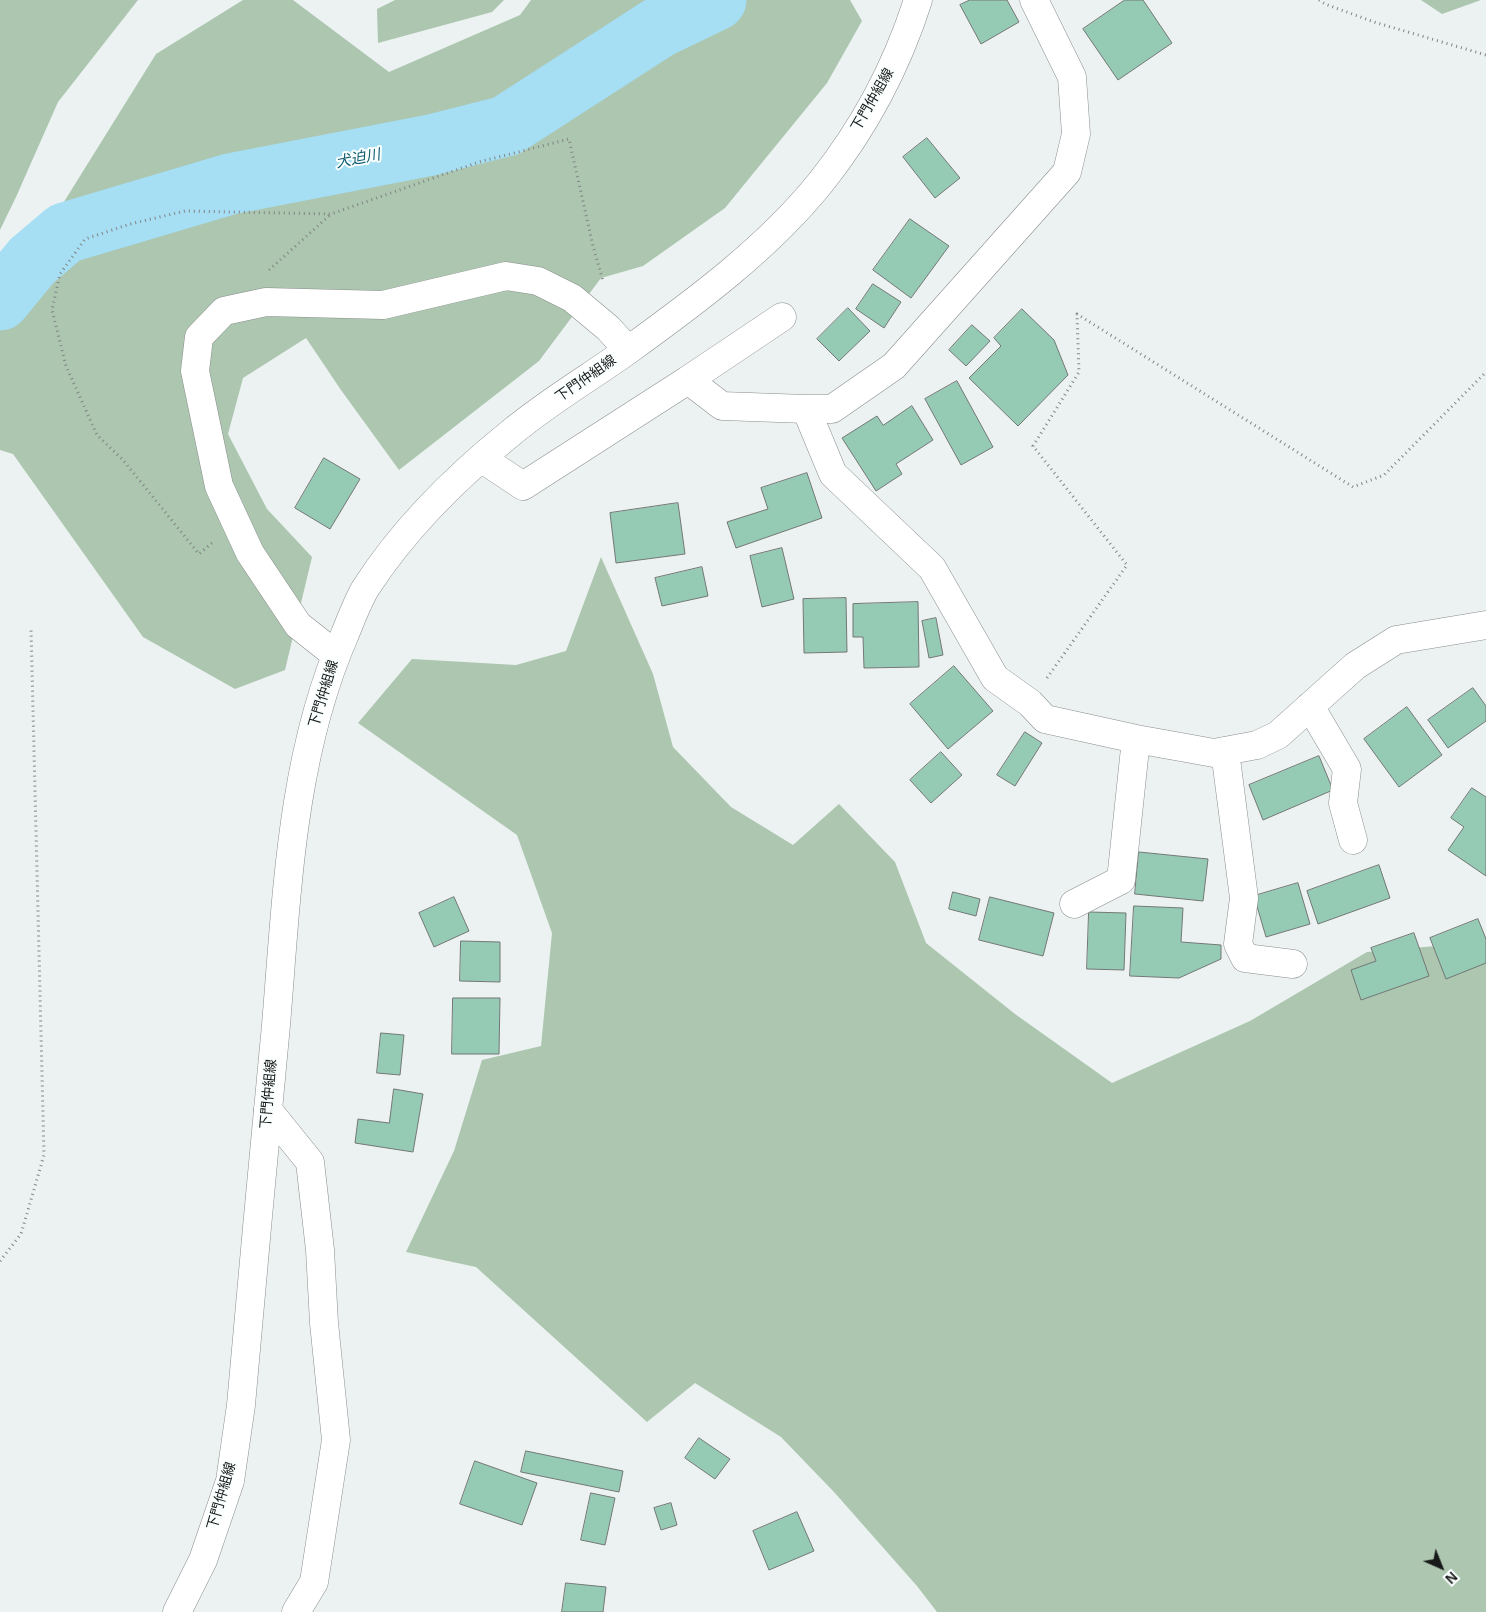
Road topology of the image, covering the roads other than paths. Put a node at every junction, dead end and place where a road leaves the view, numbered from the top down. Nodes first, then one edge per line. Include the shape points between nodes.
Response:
1 (918, 0) edge
2 (1034, 0) edge
3 (782, 317) dead end
4 (628, 350) junction
5 (688, 380) junction
6 (806, 409) junction
7 (481, 458) junction
8 (1486, 625) edge
9 (336, 655) junction
10 (1310, 706) junction
11 (1136, 738) junction
12 (1225, 751) junction
13 (1353, 840) dead end
14 (1074, 904) dead end
15 (1293, 964) dead end
16 (268, 1110) junction
17 (177, 1612) edge
18 (296, 1612) edge

1 - 4 street, 下門仲組線 via 890,75 854,135 820,182 786,220 729,274
2 - 6 street via 1072,77 1076,134 1067,172 894,366 832,408
3 - 5 street
4 - 7 street, 下門仲組線 via 514,430
4 - 9 street via 608,328 572,298 538,281 506,276 382,305 266,302 224,311 198,337 195,370 219,486 250,553 298,626
5 - 6 street via 722,406
5 - 7 street via 523,486
6 - 11 street via 833,474 932,568 995,678 1030,703 1045,719
7 - 9 street, 下門仲組線 via 450,485 400,540 363,593
8 - 10 street via 1396,640 1355,666
9 - 16 street, 下門仲組線 via 316,715 293,829
10 - 12 street via 1278,735 1257,745
10 - 13 street via 1347,769 1343,803
11 - 12 street via 1214,753
11 - 14 street via 1121,880
12 - 15 street via 1244,898 1238,944 1245,958
16 - 17 street, 下門仲組線 via 241,1405 230,1481 203,1560
16 - 18 street via 310,1162 336,1440 314,1582

